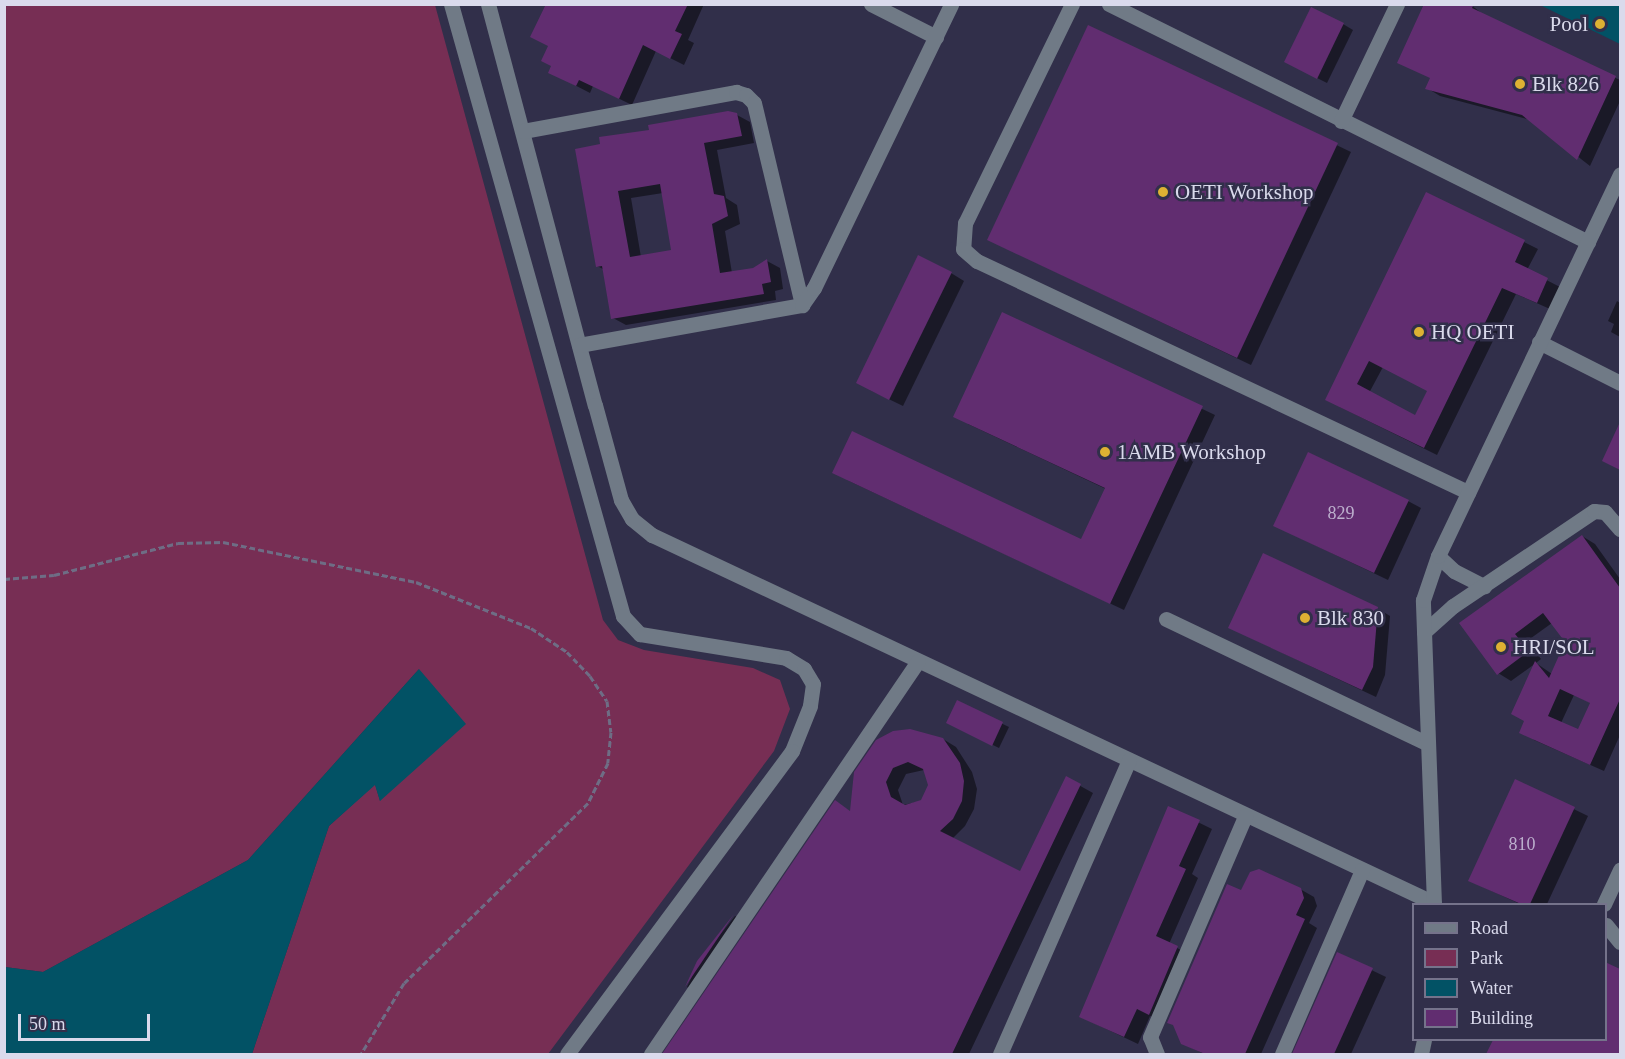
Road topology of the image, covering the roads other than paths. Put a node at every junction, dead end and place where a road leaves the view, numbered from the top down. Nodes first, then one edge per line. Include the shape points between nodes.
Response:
1 (451, 4) edge
2 (488, 4) edge
3 (871, 4) edge
4 (951, 4) edge
5 (1072, 4) edge
6 (1108, 4) edge
7 (1397, 4) edge
8 (936, 37) junction
9 (1341, 122) junction
10 (523, 131) junction
11 (1620, 176) edge
12 (1588, 242) junction
13 (802, 305) junction
14 (1539, 342) junction
15 (579, 345) junction
16 (1620, 383) edge
17 (1468, 492) junction
18 (1620, 529) edge
19 (1438, 556) junction
20 (1484, 586) junction
21 (1166, 619) dead end
22 (1424, 632) junction
23 (918, 661) junction
24 (1428, 744) junction
25 (1130, 760) junction
26 (1245, 816) junction
27 (1362, 870) junction
28 (1620, 870) edge
29 (1432, 903) edge
30 (1434, 903) edge
31 (1605, 903) edge
32 (1607, 927) edge
33 (1620, 942) edge
34 (567, 1054) edge
35 (651, 1054) edge
36 (1004, 1054) edge
37 (1158, 1054) edge
38 (1281, 1054) edge

1 - 34 lane via 623,616 640,634 786,658 804,669 813,684 810,706 792,751
2 - 10 lane
3 - 8 lane
4 - 8 lane
5 - 17 lane via 965,224 963,249 977,261
6 - 9 lane
7 - 9 lane
8 - 13 lane via 814,288
9 - 12 lane
10 - 13 lane via 736,92 746,95 754,103
10 - 15 lane
11 - 12 lane
12 - 14 lane
13 - 15 lane
14 - 16 lane
14 - 17 lane
15 - 23 lane via 621,500 632,519 652,536
17 - 19 lane
18 - 20 lane via 1605,512 1594,512
19 - 20 lane
19 - 22 lane via 1422,600
20 - 22 lane
21 - 24 lane
22 - 24 lane
23 - 25 lane
23 - 35 lane
24 - 30 lane
25 - 26 lane
25 - 36 lane
26 - 27 lane
26 - 37 lane via 1150,1037
27 - 29 lane
27 - 38 lane
28 - 31 lane
32 - 33 lane

